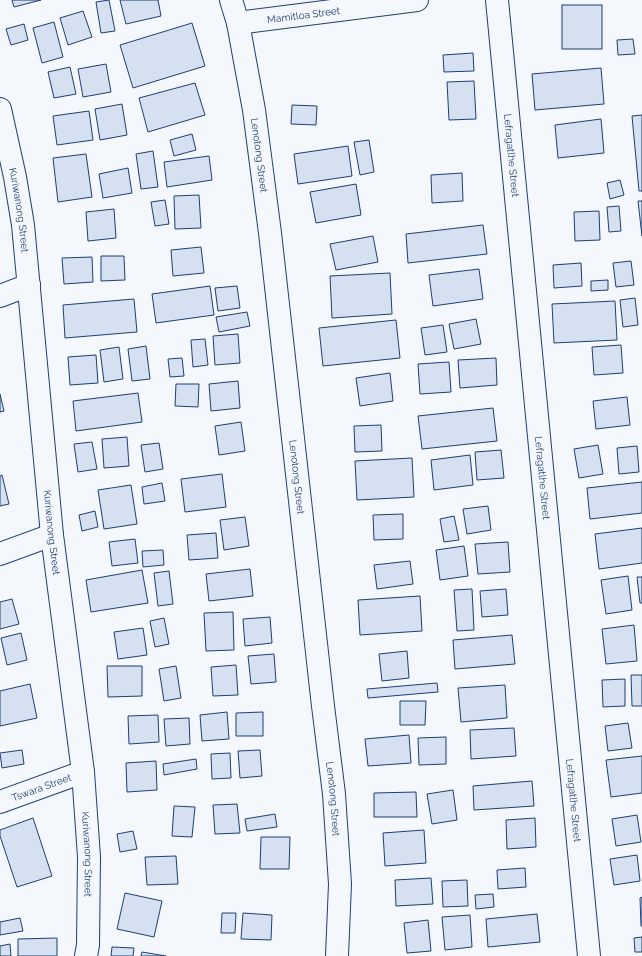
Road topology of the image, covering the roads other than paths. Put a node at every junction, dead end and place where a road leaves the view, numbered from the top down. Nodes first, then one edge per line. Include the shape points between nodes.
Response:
1 (231, 0) edge
2 (417, 0) edge
3 (496, 0) edge
4 (238, 23) junction
5 (0, 109) edge
6 (28, 285) junction
7 (0, 296) edge
8 (52, 535) junction
9 (0, 554) edge
10 (83, 772) junction
11 (0, 802) edge
12 (86, 956) edge
13 (337, 956) edge
14 (589, 956) edge

1 - 4 street, Lenotong Street
2 - 4 street, Mamitloa Street
3 - 14 street, Lefragatlhe Street
4 - 13 street, Lenotong Street via 254,110 268,217 334,794 340,884
5 - 6 street, Kuriwanong Street via 22,218
6 - 7 street
6 - 8 street, Kuriwanong Street
8 - 9 street
8 - 10 street, Kuriwanong Street
10 - 11 street, Tswara Street
10 - 12 street, Kuriwanong Street via 89,857

